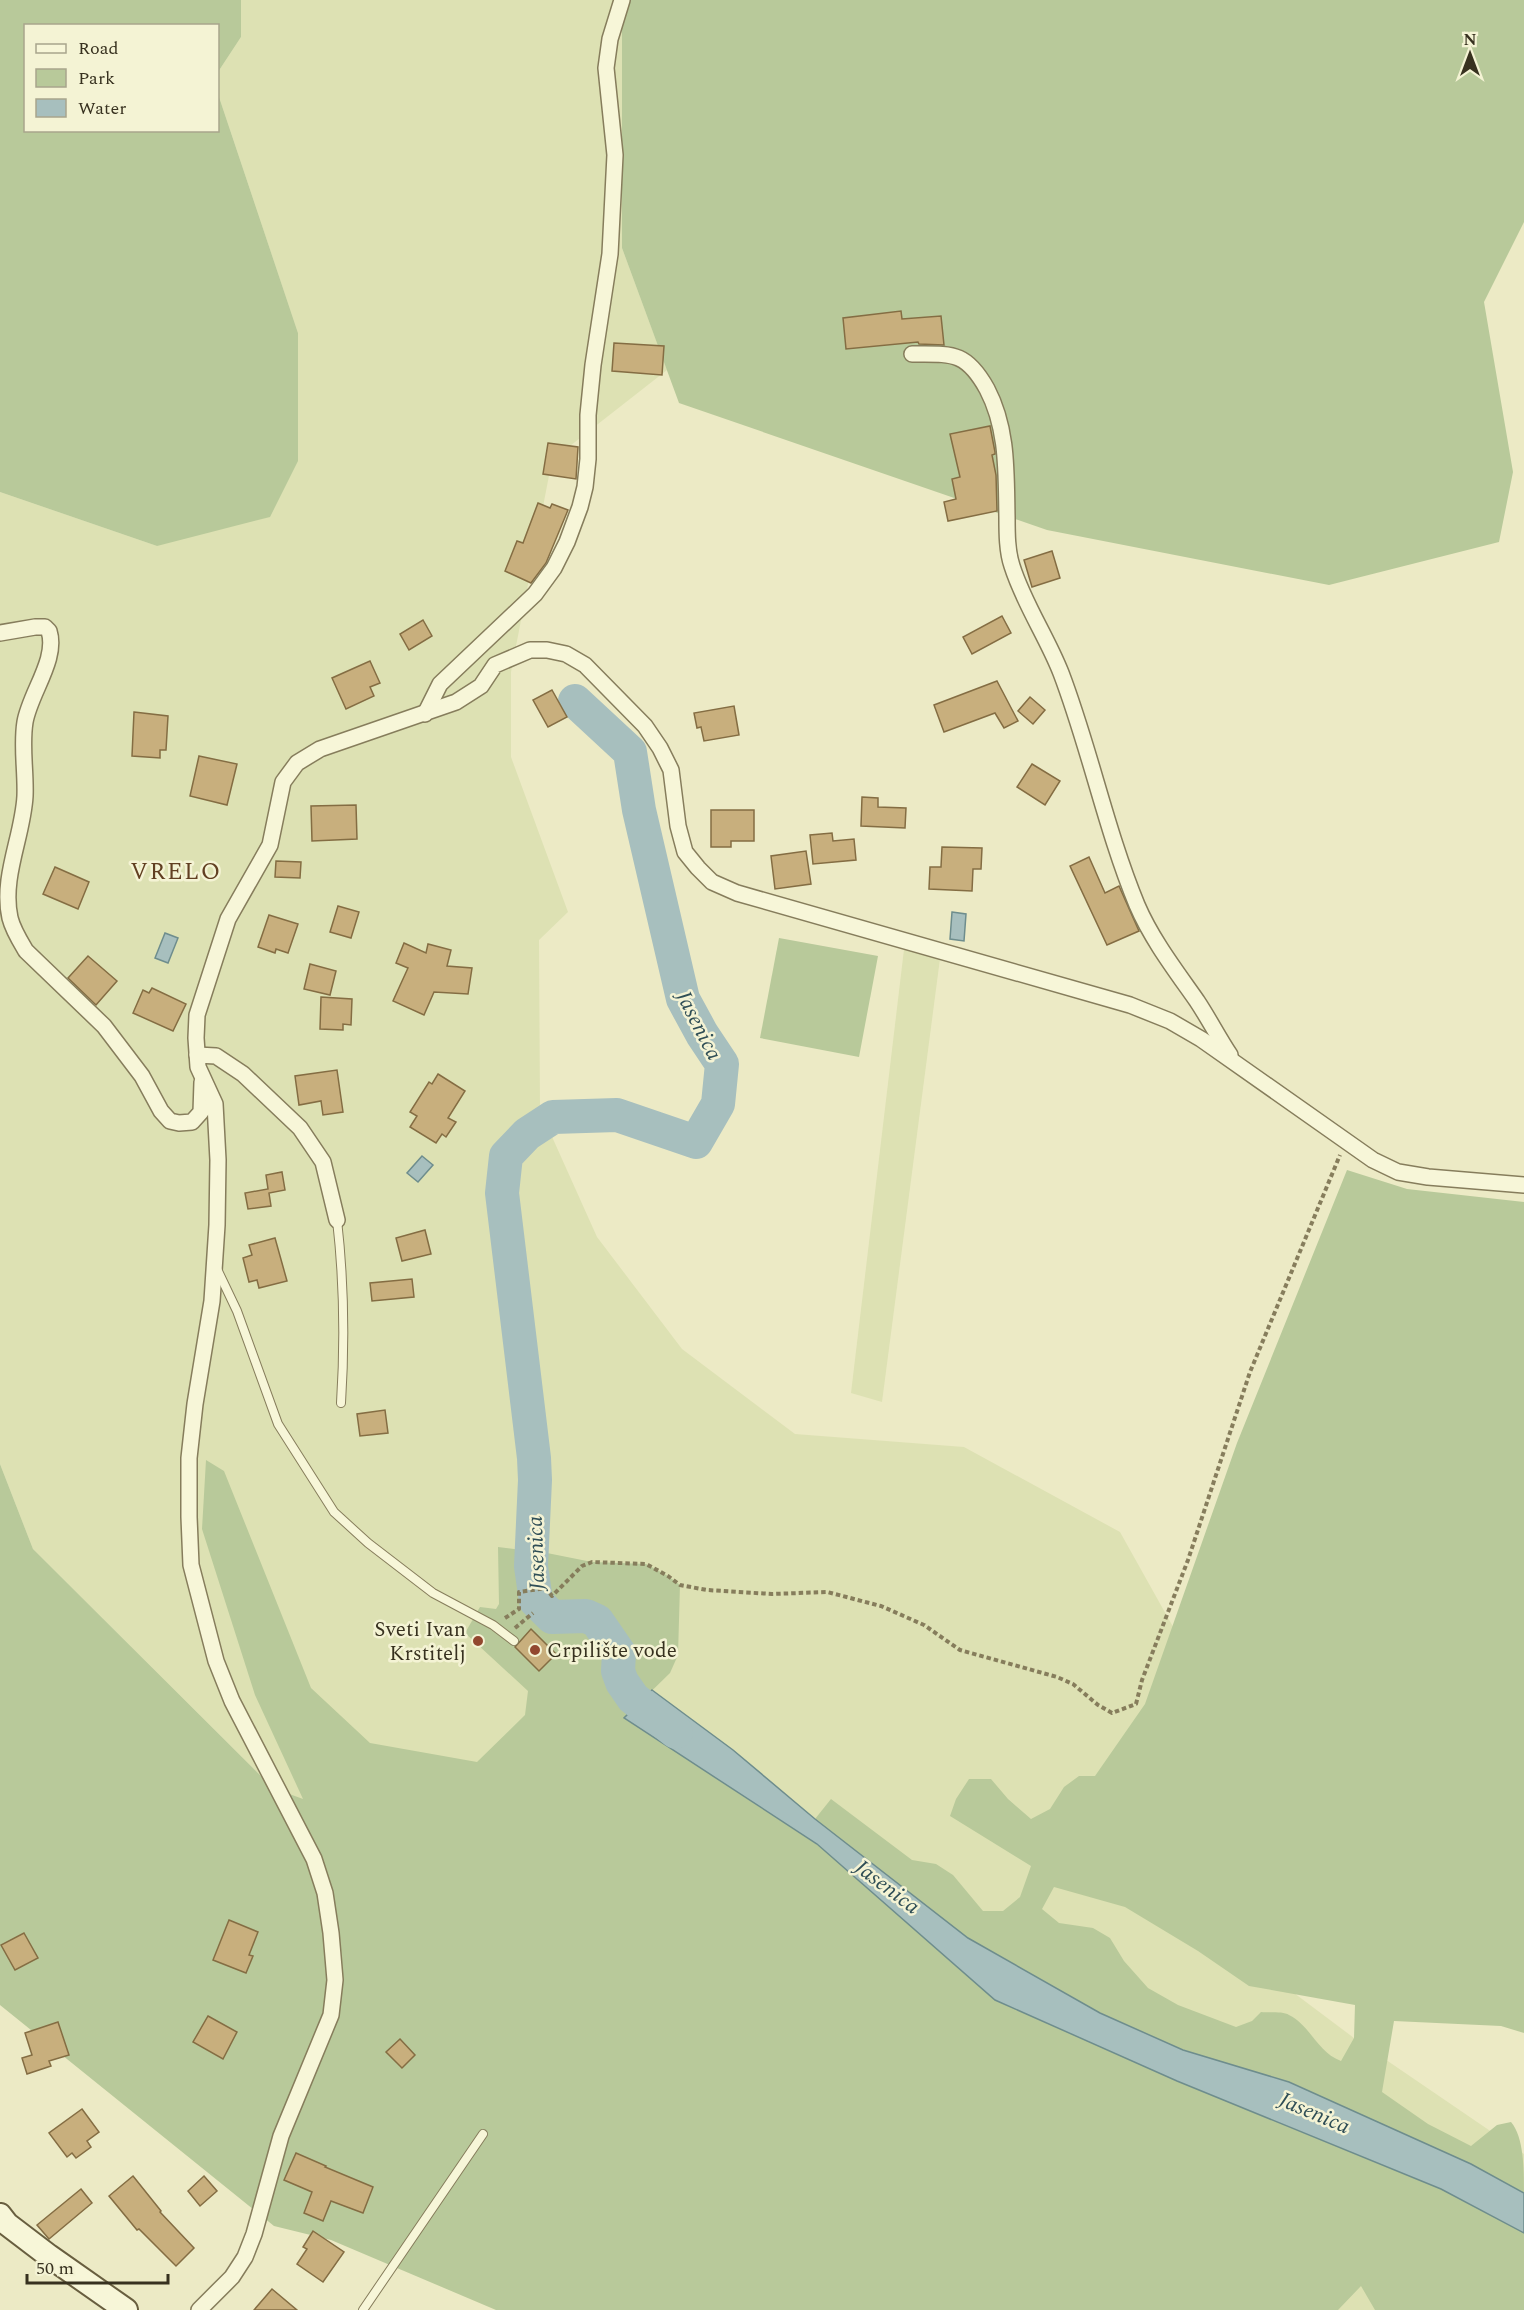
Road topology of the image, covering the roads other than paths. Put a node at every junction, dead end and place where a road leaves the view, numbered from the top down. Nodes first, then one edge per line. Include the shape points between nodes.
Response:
1 (622, 0) edge
2 (912, 354) dead end
3 (0, 633) edge
4 (425, 714) junction
5 (197, 1055) junction
6 (1234, 1062) junction
7 (203, 1080) junction
8 (1524, 1185) edge
9 (337, 1220) joint
10 (215, 1266) junction
11 (341, 1403) dead end
12 (512, 1638) road end
13 (483, 2134) dead end
14 (0, 2215) edge
15 (126, 2310) edge
16 (200, 2310) edge
17 (363, 2310) edge

1 - 4 street via 606,68 615,155 610,254 580,507 554,568 535,594 440,684
2 - 6 street via 961,357 986,387 999,413 1005,445 1011,564 1061,673 1138,908
3 - 7 street via 41,626 49,631 52,646 25,722 23,819 8,897 10,920 18,938 26,951 104,1026 170,1121 192,1122 201,1112
4 - 5 street via 320,749 290,770 283,782 270,845 228,919 209,974 197,1016
4 - 6 street via 482,686 495,665 518,654 548,650 566,654 585,665 645,726 660,748 671,770 685,852 712,882 737,893 1130,1005 1170,1022
5 - 7 street
5 - 9 street via 216,1056 243,1074 300,1128 323,1162
6 - 8 street via 1373,1160 1398,1172
7 - 10 street via 214,1104 218,1160
9 - 11 lane via 344,1314
10 - 12 lane via 237,1311 278,1424 334,1512 368,1544 433,1593
10 - 16 street via 189,1458 191,1565 216,1661 232,1701 314,1859 325,1893 335,1980 331,2015 281,2136 246,2257
13 - 17 lane
14 - 15 street via 49,2256

